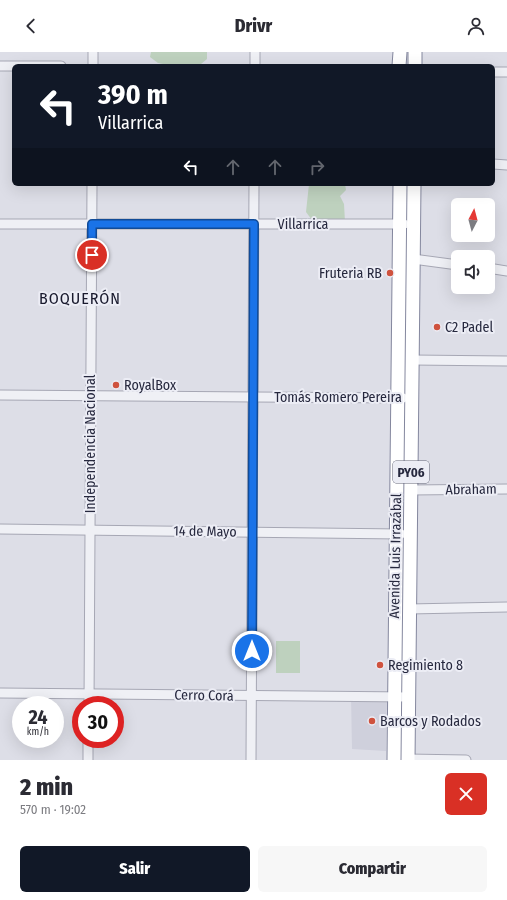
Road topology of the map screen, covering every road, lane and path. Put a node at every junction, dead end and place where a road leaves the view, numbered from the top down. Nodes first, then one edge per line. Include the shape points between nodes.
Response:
1 (94, 52) edge
2 (255, 52) edge
3 (400, 52) edge
4 (415, 52) edge
5 (93, 64) edge
6 (255, 64) edge
7 (399, 64) edge
8 (415, 64) edge
9 (0, 66) edge
10 (12, 66) edge
11 (495, 72) edge
12 (507, 72) edge
13 (495, 164) edge
14 (507, 165) edge
15 (92, 186) edge
16 (254, 186) edge
17 (400, 186) edge
18 (414, 186) edge
19 (0, 224) edge
20 (92, 224) junction
21 (254, 224) junction
22 (407, 224) junction
23 (413, 259) junction
24 (451, 264) edge
25 (495, 269) edge
26 (507, 271) edge
27 (412, 360) junction
28 (507, 361) edge
29 (0, 395) edge
30 (91, 396) junction
31 (253, 397) junction
32 (398, 398) junction
33 (412, 398) junction
34 (507, 489) edge
35 (411, 490) junction
36 (0, 529) edge
37 (90, 530) junction
38 (252, 532) junction
39 (395, 534) junction
40 (410, 534) junction
41 (507, 607) edge
42 (409, 609) junction
43 (0, 693) edge
44 (89, 694) junction
45 (252, 695) junction
46 (394, 697) junction
47 (408, 697) junction
48 (88, 748) edge
49 (88, 760) edge
50 (251, 760) edge
51 (394, 760) edge
52 (408, 760) edge
53 (466, 760) edge

1 - 5 street
2 - 6 street
3 - 7 highway
4 - 8 highway
9 - 10 street
11 - 12 street
13 - 14 street
15 - 20 street, Independencia Nacional
16 - 21 street
17 - 22 highway, Avenida Luis Irrazábal / PY06
18 - 22 highway, PY06
19 - 20 street, Villarrica
20 - 21 street, Villarrica
20 - 30 street, Independencia Nacional
21 - 22 street, Villarrica
21 - 31 street
22 - 23 highway, PY06
22 - 32 highway, Avenida Luis Irrazábal / PY06
23 - 24 street
23 - 27 highway, PY06
25 - 26 street
27 - 28 street
27 - 33 highway, PY06
29 - 30 street, Tomás Romero Pereira
30 - 31 street, Tomás Romero Pereira
30 - 37 street, Independencia Nacional
31 - 32 street, Tomás Romero Pereira
31 - 38 street
32 - 33 street, Tomás Romero Pereira
32 - 39 highway, Avenida Luis Irrazábal / PY06
33 - 35 highway, PY06
34 - 35 street, Abraham
35 - 40 highway, PY06
36 - 37 street, 14 de Mayo
37 - 38 street, 14 de Mayo
37 - 44 street, Independencia Nacional
38 - 39 street, 14 de Mayo
38 - 45 street
39 - 40 street, 14 de Mayo
39 - 46 highway, Avenida Luis Irrazábal / PY06
40 - 42 highway, PY06
41 - 42 street
42 - 47 highway, PY06
43 - 44 street, Cerro Corá
44 - 45 street, Cerro Corá
45 - 46 street, Cerro Corá
45 - 50 street
46 - 47 street, Cerro Corá
46 - 51 highway, Avenida Luis Irrazábal / PY06
47 - 52 highway, PY06
48 - 49 street
52 - 53 street

